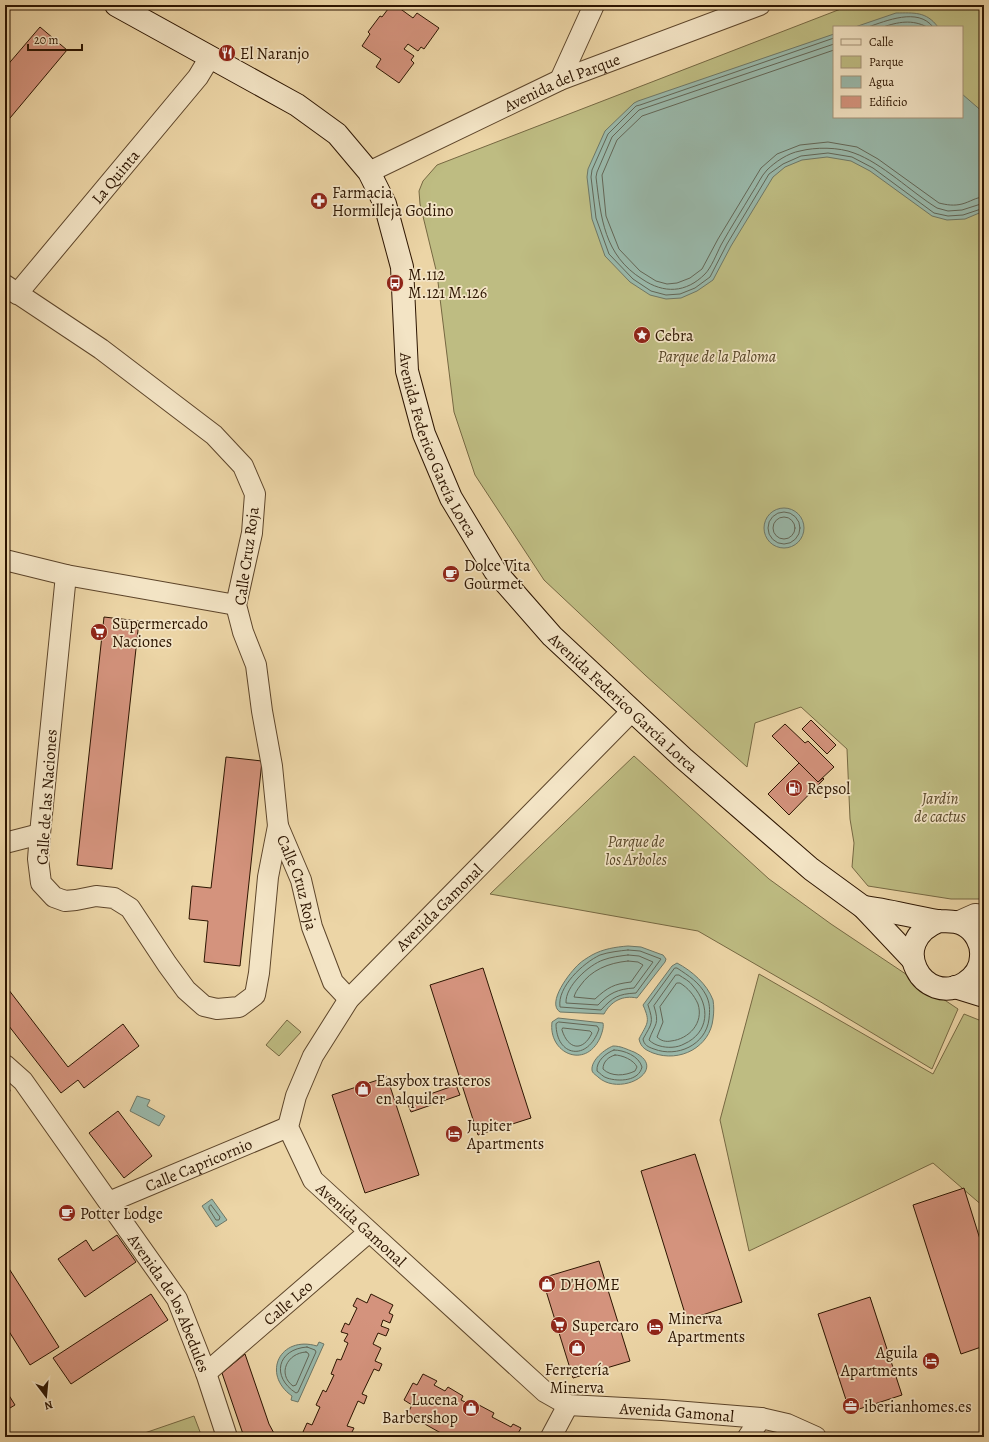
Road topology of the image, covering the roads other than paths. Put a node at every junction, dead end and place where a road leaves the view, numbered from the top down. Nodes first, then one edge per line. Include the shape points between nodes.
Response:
1 (116, 5) edge
2 (594, 5) edge
3 (760, 5) edge
4 (210, 57) junction
5 (560, 80) junction
6 (369, 172) junction
7 (11, 290) edge
8 (5, 560) edge
9 (66, 575) junction
10 (236, 605) junction
11 (632, 711) junction
12 (278, 826) junction
13 (40, 834) junction
14 (5, 843) edge
15 (863, 907) junction
16 (984, 915) edge
17 (948, 922) junction
18 (982, 954) edge
19 (913, 960) junction
20 (955, 987) junction
21 (984, 996) edge
22 (349, 999) junction
23 (5, 1065) edge
24 (288, 1127) junction
25 (109, 1202) junction
26 (369, 1232) junction
27 (206, 1373) junction
28 (568, 1405) junction
29 (761, 1418) junction
30 (227, 1437) edge
31 (551, 1437) edge
32 (748, 1437) edge
33 (816, 1437) edge

1 - 4 street, Avenida Federico García Lorca
2 - 5 street
3 - 5 street, Avenida del Parque
4 - 6 street, Avenida Federico García Lorca via 297,105 337,134
4 - 7 street, La Quinta via 198,78
5 - 6 street, Avenida del Parque
6 - 11 street, Avenida Federico García Lorca via 385,204 402,267 407,370 424,434 451,498 494,571 552,636
7 - 10 street, Calle Cruz Roja via 100,349 214,435 244,466 255,494 252,533
8 - 9 street
9 - 10 street
9 - 13 street, Calle de las Naciones
10 - 12 street, Calle Cruz Roja via 256,665 272,766
11 - 15 street, Avenida Federico García Lorca via 811,869
11 - 22 street, Avenida Gamonal
12 - 13 street, Calle de las Naciones via 268,877 260,973 255,996 239,1007 217,1009 204,1006 186,990 130,908 114,898 96,896 65,901 54,897 41,883 38,859
12 - 22 street, Calle Cruz Roja via 300,880 312,927 333,982
13 - 14 street
15 - 17 street, Avenida Federico García Lorca
15 - 19 street, Avenida Federico García Lorca
16 - 17 street via 975,914
17 - 18 street via 965,926 972,931
17 - 19 street via 930,925 922,931 916,940
18 - 20 street via 975,974 969,981
19 - 20 street via 916,970 931,985 941,988
20 - 21 street
22 - 24 street, Avenida Gamonal via 313,1056 296,1096
23 - 25 street, Avenida de los Abedules via 23,1081
24 - 25 street, Calle Capricornio
24 - 26 street, Avenida Gamonal via 313,1180
25 - 27 street, Avenida de los Abedules via 178,1300
26 - 27 street, Calle Leo
26 - 28 street, Avenida Gamonal via 545,1392
27 - 30 street, Avenida de los Abedules
28 - 29 street, Avenida Gamonal
28 - 31 street
29 - 32 street
29 - 33 street, Avenida Gamonal via 787,1424

